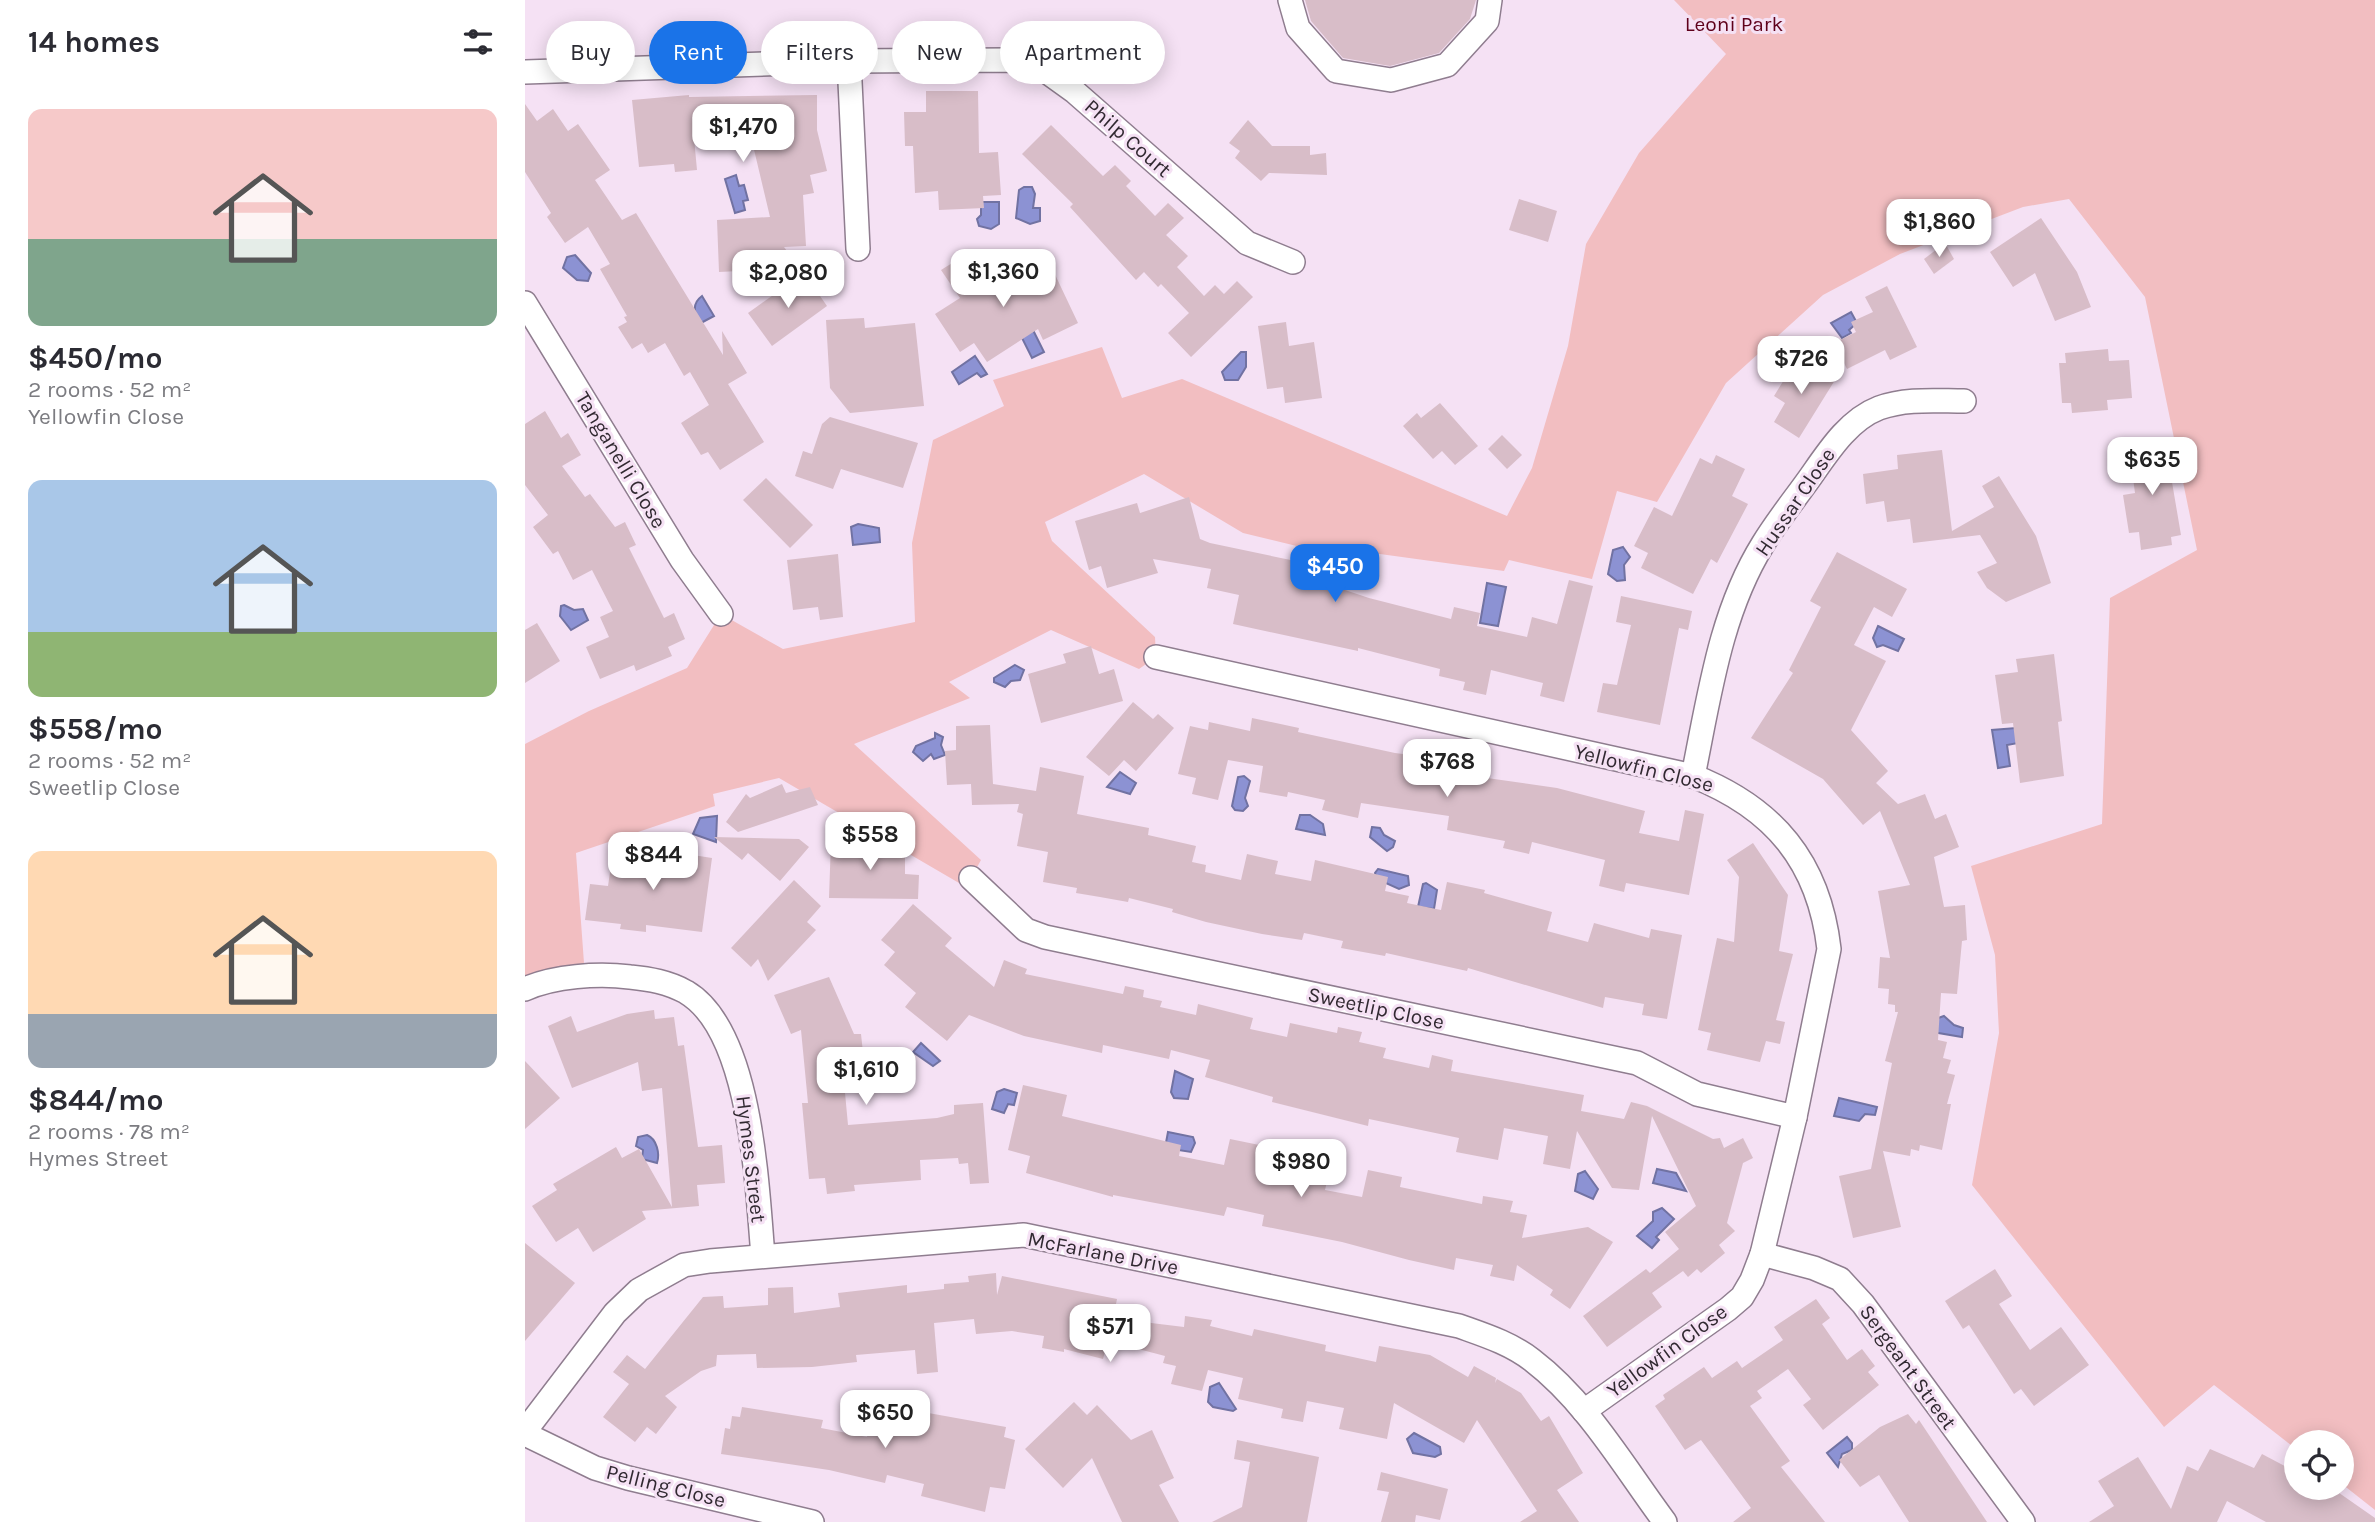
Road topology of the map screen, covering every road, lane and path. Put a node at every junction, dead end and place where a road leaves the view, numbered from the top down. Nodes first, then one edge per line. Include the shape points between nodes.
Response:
1 (1290, 0) edge
2 (1490, 0) edge
3 (878, 61) edge
4 (761, 64) edge
5 (525, 72) edge
6 (850, 84) edge
7 (858, 249) dead end
8 (1293, 262) dead end
9 (525, 304) edge
10 (1964, 401) dead end
11 (721, 614) dead end
12 (1156, 657) dead end
13 (1693, 776) junction
14 (971, 878) dead end
15 (525, 989) edge
16 (1795, 1117) junction
17 (1762, 1254) junction
18 (763, 1256) junction
19 (1584, 1411) junction
20 (525, 1432) edge
21 (813, 1522) edge
22 (1665, 1522) edge
23 (2023, 1522) edge

1 - 2 street via 1298,28 1336,71 1391,80 1447,65 1487,21
3 - 8 street, Philp Court via 996,60 1043,69 1247,243
4 - 5 street, Philp Court
6 - 7 street
9 - 11 street, Tanganelli Close via 682,560
10 - 13 street, Hussar Close via 1909,401 1878,408 1832,446 1763,545 1745,582 1717,656
12 - 13 street, Yellowfin Close
13 - 16 street, Yellowfin Close via 1727,790 1783,834 1816,890 1829,949
14 - 16 street, Sweetlip Close via 1025,930 1045,937 1637,1063 1697,1094
15 - 18 street, Hymes Street via 613,975 658,980 688,993 708,1015 743,1089 750,1119
16 - 17 street, Yellowfin Close
17 - 19 street, Yellowfin Close via 1742,1297
17 - 23 street, Sergeant Street via 1840,1279
18 - 19 street, McFarlane Drive via 1024,1236 1459,1326 1499,1340 1531,1359
18 - 20 street, McFarlane Drive via 684,1265 639,1290 615,1313
19 - 22 street, McFarlane Drive
20 - 21 street, Pelling Close via 596,1468 628,1478

